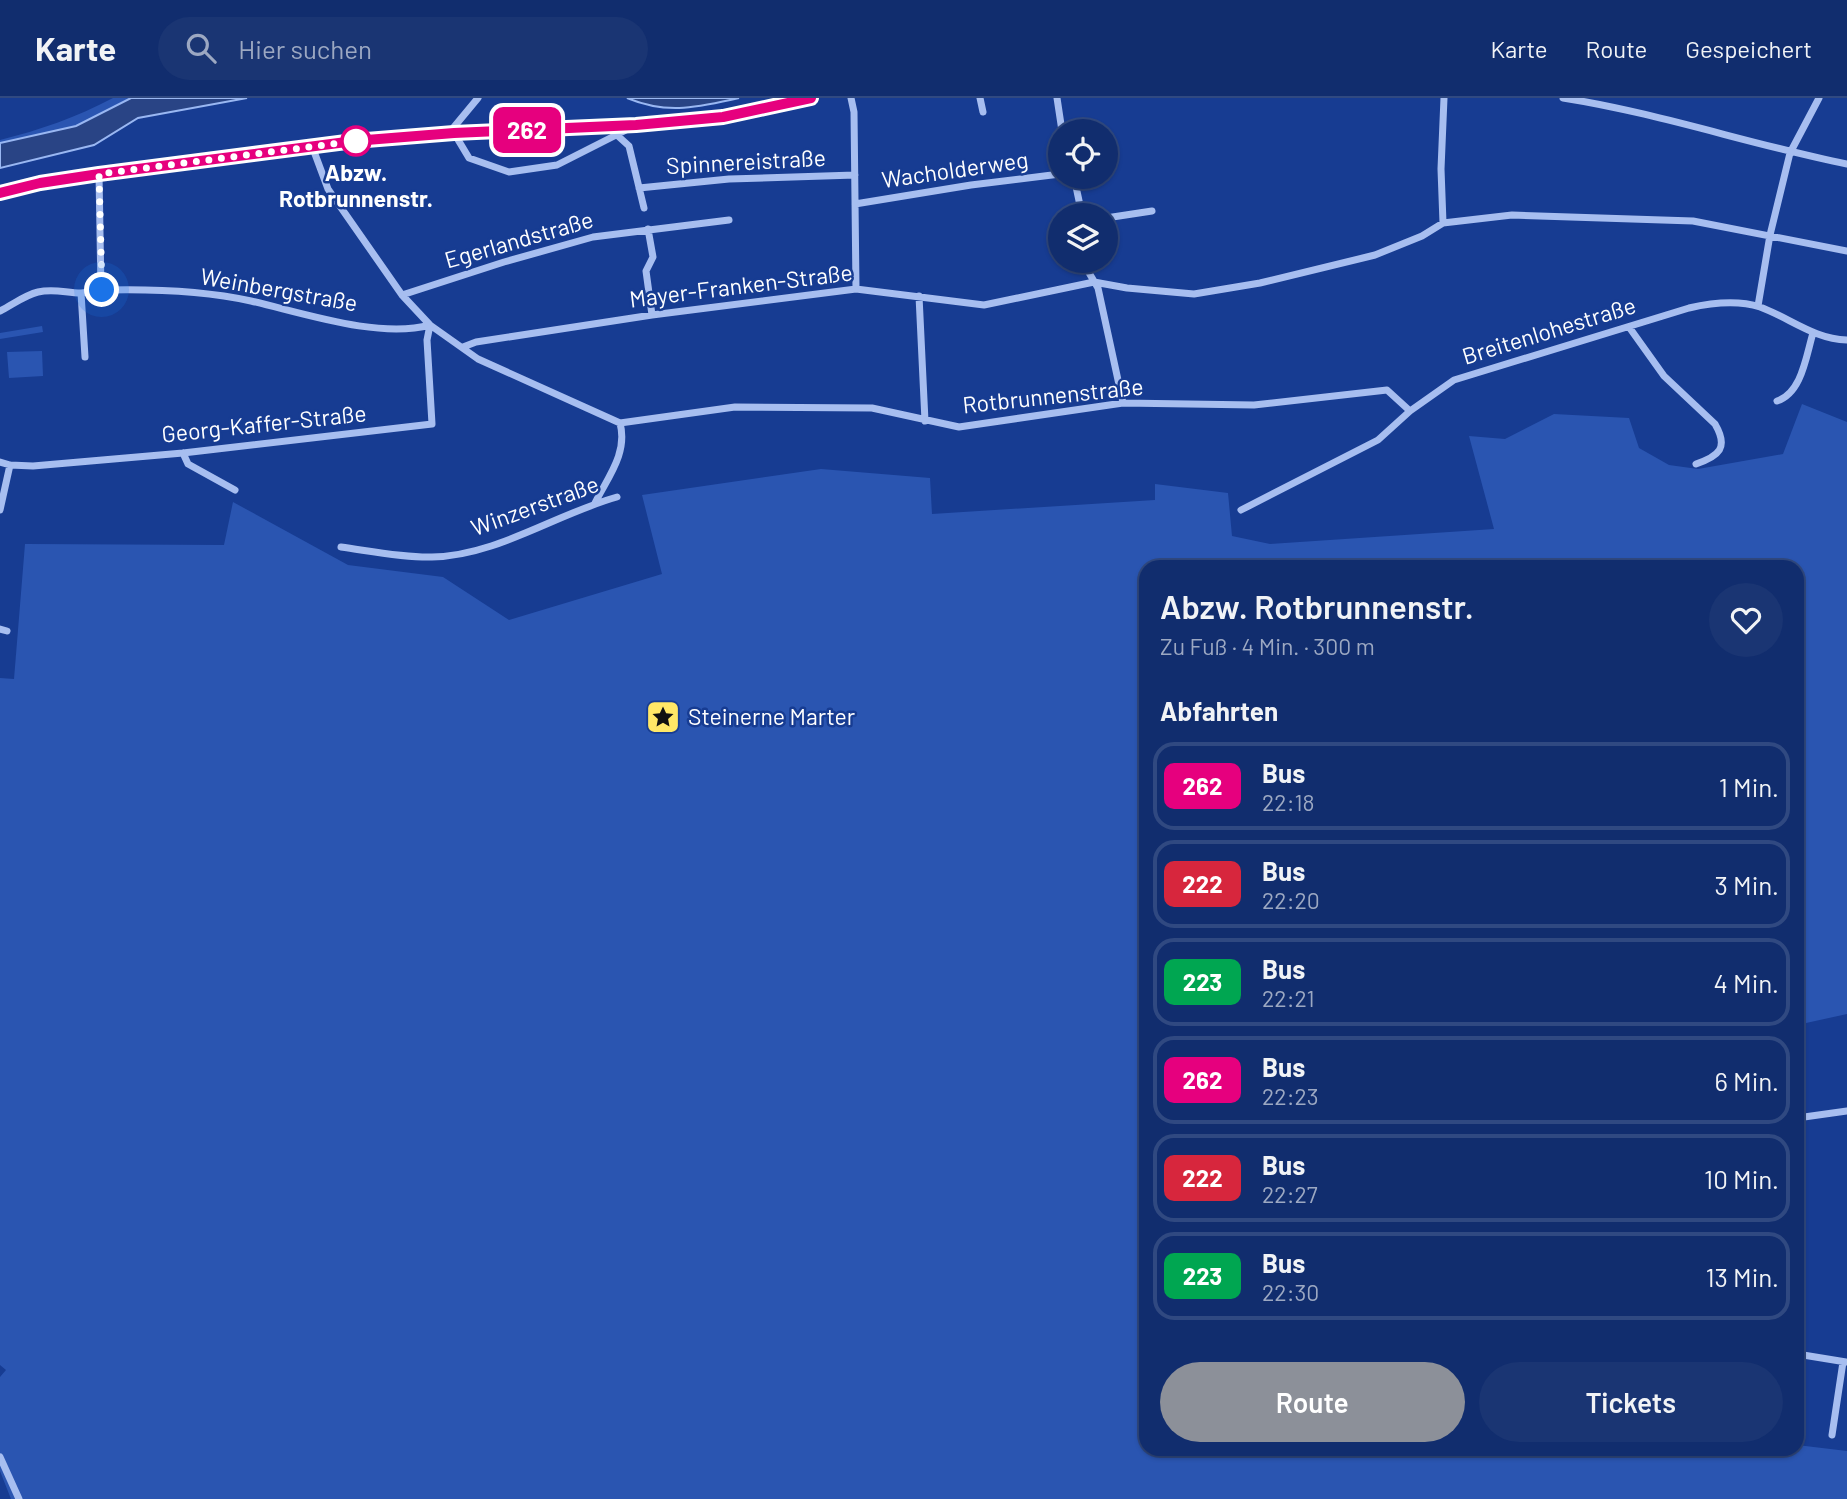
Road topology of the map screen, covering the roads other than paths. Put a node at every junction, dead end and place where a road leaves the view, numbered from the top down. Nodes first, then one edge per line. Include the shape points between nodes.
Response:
1 (478, 98) edge
2 (811, 98) edge
3 (851, 98) edge
4 (980, 98) edge
5 (1057, 98) edge
6 (1444, 98) edge
7 (1563, 98) edge
8 (1819, 98) edge
9 (983, 112) dead end
10 (1060, 119) edge
11 (636, 125) junction
12 (451, 134) junction
13 (618, 136) junction
14 (312, 146) junction
15 (1790, 153) junction
16 (1847, 164) edge
17 (99, 174) junction
18 (855, 175) junction
19 (1048, 175) edge
20 (639, 188) junction
21 (0, 193) edge
22 (855, 204) junction
23 (644, 208) dead end
24 (1152, 211) dead end
25 (1118, 216) edge
26 (729, 220) dead end
27 (1443, 223) junction
28 (648, 229) junction
29 (1770, 235) junction
30 (1847, 251) edge
31 (1089, 273) edge
32 (1094, 282) junction
33 (856, 289) junction
34 (102, 290) junction
35 (81, 293) junction
36 (402, 295) junction
37 (919, 296) junction
38 (1758, 306) junction
39 (0, 311) edge
40 (653, 315) junction
41 (430, 325) junction
42 (1629, 327) junction
43 (1813, 333) junction
44 (1847, 340) edge
45 (463, 347) junction
46 (85, 357) dead end
47 (1777, 401) dead end
48 (1123, 403) junction
49 (1410, 411) junction
50 (925, 421) junction
51 (620, 423) junction
52 (183, 453) junction
53 (0, 462) edge
54 (1696, 464) dead end
55 (10, 465) junction
56 (235, 490) dead end
57 (617, 497) dead end
58 (595, 503) junction
59 (0, 510) edge
60 (1241, 510) dead end
61 (341, 547) dead end
62 (1847, 1111) edge
63 (1804, 1117) edge
64 (1804, 1355) edge
65 (1845, 1362) edge
66 (1832, 1435) dead end
67 (0, 1457) edge
68 (19, 1499) edge

1 - 12 street
2 - 11 main road via 723,117
3 - 18 street
4 - 9 street
5 - 10 street
6 - 27 street
7 - 15 street
8 - 15 street
11 - 12 main road
11 - 13 street
12 - 13 street via 469,158 509,172 557,165
12 - 14 main road
13 - 20 street, Spinnereistraße via 629,146
14 - 17 main road
14 - 36 street via 328,188
15 - 16 street
15 - 29 street
17 - 21 main road
17 - 34 street
18 - 20 street, Spinnereistraße via 729,179
18 - 22 street
19 - 22 street, Wacholderweg
20 - 23 street, Spinnereistraße
22 - 33 street
24 - 25 street
26 - 28 street, Egerlandstraße
27 - 29 street, Mayer-Franken-Straße via 1513,215 1573,215 1693,221
27 - 32 street, Mayer-Franken-Straße via 1375,254 1260,283 1194,294
28 - 36 street, Egerlandstraße via 593,237
28 - 40 street via 653,257 646,271
29 - 30 street, Mayer-Franken-Straße
29 - 38 street
31 - 32 street
32 - 37 street, Mayer-Franken-Straße via 984,305
32 - 48 street
33 - 37 street, Mayer-Franken-Straße
33 - 40 street, Mayer-Franken-Straße
34 - 35 street, Weinbergstraße
34 - 41 street, Weinbergstraße via 229,297 345,324 414,329
35 - 39 street, Weinbergstraße via 36,292
35 - 46 street
36 - 41 street
37 - 50 street
38 - 42 street, Breitenlohestraße via 1713,302
38 - 43 street, Breitenlohestraße
40 - 45 street, Mayer-Franken-Straße
41 - 45 street
41 - 52 street, Georg-Kaffer-Straße via 432,424
42 - 49 street, Breitenlohestraße via 1454,380
42 - 54 street via 1664,376 1721,434 1718,453
43 - 44 street, Breitenlohestraße
43 - 47 street via 1795,390
45 - 51 street via 478,359
48 - 49 street, Rotbrunnenstraße via 1254,405 1387,390
48 - 50 street, Rotbrunnenstraße via 959,427
49 - 60 street, Breitenlohestraße via 1378,440
50 - 51 street, Rotbrunnenstraße via 872,408 735,407
51 - 58 street via 624,437 619,458
52 - 55 street, Georg-Kaffer-Straße
52 - 56 street via 188,464
53 - 55 street, Georg-Kaffer-Straße
55 - 59 street
57 - 58 street, Winzerstraße
58 - 61 street, Winzerstraße via 489,547 433,557
62 - 63 street
64 - 65 street
65 - 66 street
67 - 68 street

